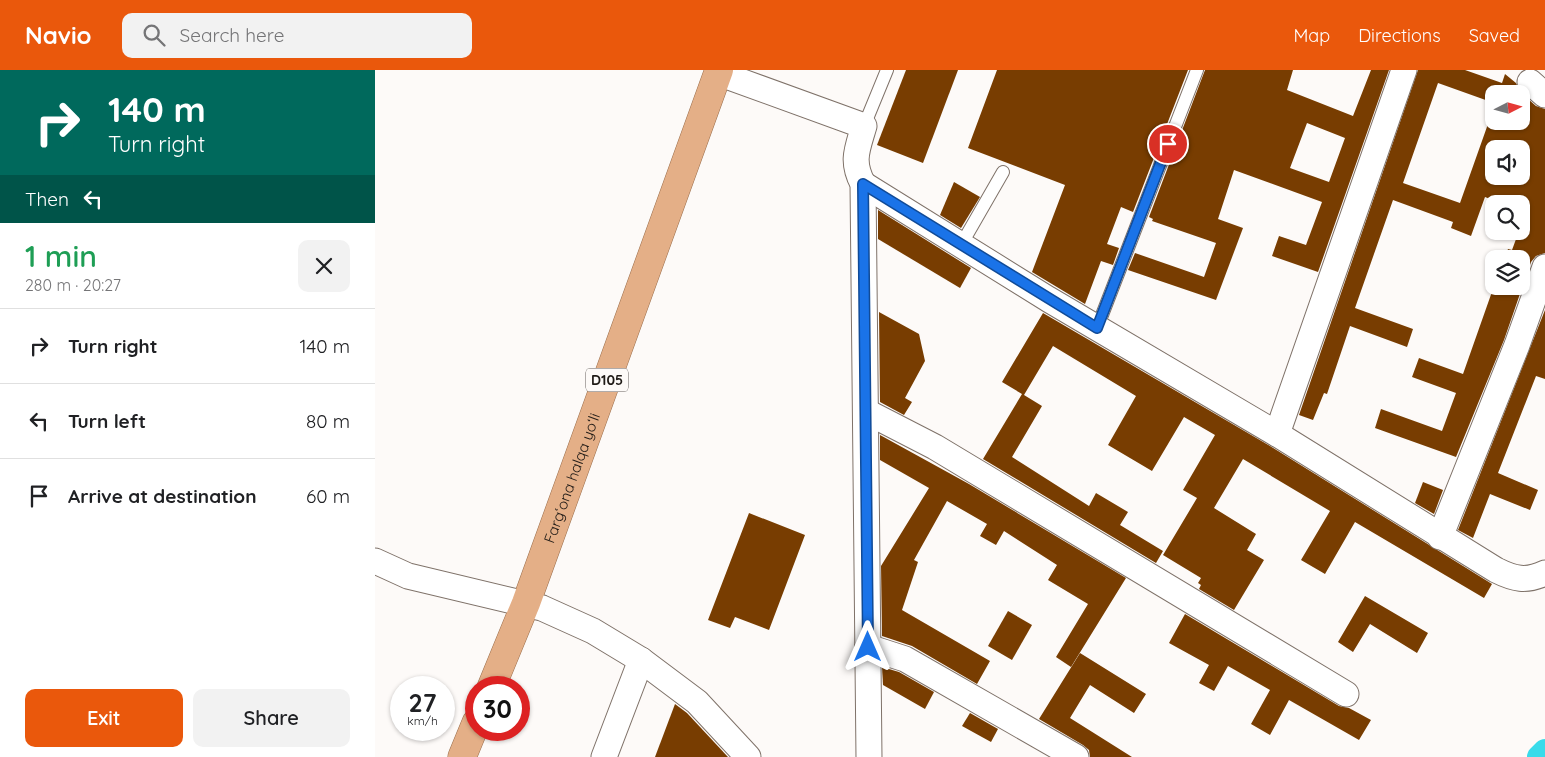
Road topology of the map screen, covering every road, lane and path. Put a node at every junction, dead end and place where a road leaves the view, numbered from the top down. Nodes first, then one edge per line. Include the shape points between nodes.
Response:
1 (887, 70) edge
2 (1197, 70) edge
3 (1404, 70) edge
4 (719, 71) edge
5 (864, 126) junction
6 (1003, 172) dead end
7 (863, 184) junction
8 (961, 246) junction
9 (1545, 267) edge
10 (1097, 328) junction
11 (867, 412) junction
12 (1277, 434) junction
13 (1440, 537) junction
14 (375, 561) edge
15 (1545, 573) edge
16 (526, 603) junction
17 (868, 647) junction
18 (641, 660) junction
19 (496, 676) edge
20 (1346, 694) dead end
21 (469, 741) edge
22 (462, 757) edge
23 (604, 757) edge
24 (748, 757) edge
25 (869, 757) edge
26 (1076, 757) edge

1 - 5 lane
2 - 10 lane
3 - 12 street
4 - 5 street
4 - 16 highway, Farg‘ona halqa yo‘li / D105
5 - 7 street via 855,162
6 - 8 lane
7 - 8 street
7 - 11 street
8 - 10 street
9 - 13 street
10 - 12 street
11 - 17 street
11 - 20 street via 935,447
12 - 13 street
13 - 15 street via 1515,579 1532,579
14 - 16 street via 409,576
16 - 18 street via 593,631
16 - 19 highway, Farg‘ona halqa yo‘li / D105
17 - 25 street
17 - 26 street via 905,659
18 - 23 street
18 - 24 street via 697,702
21 - 22 highway

